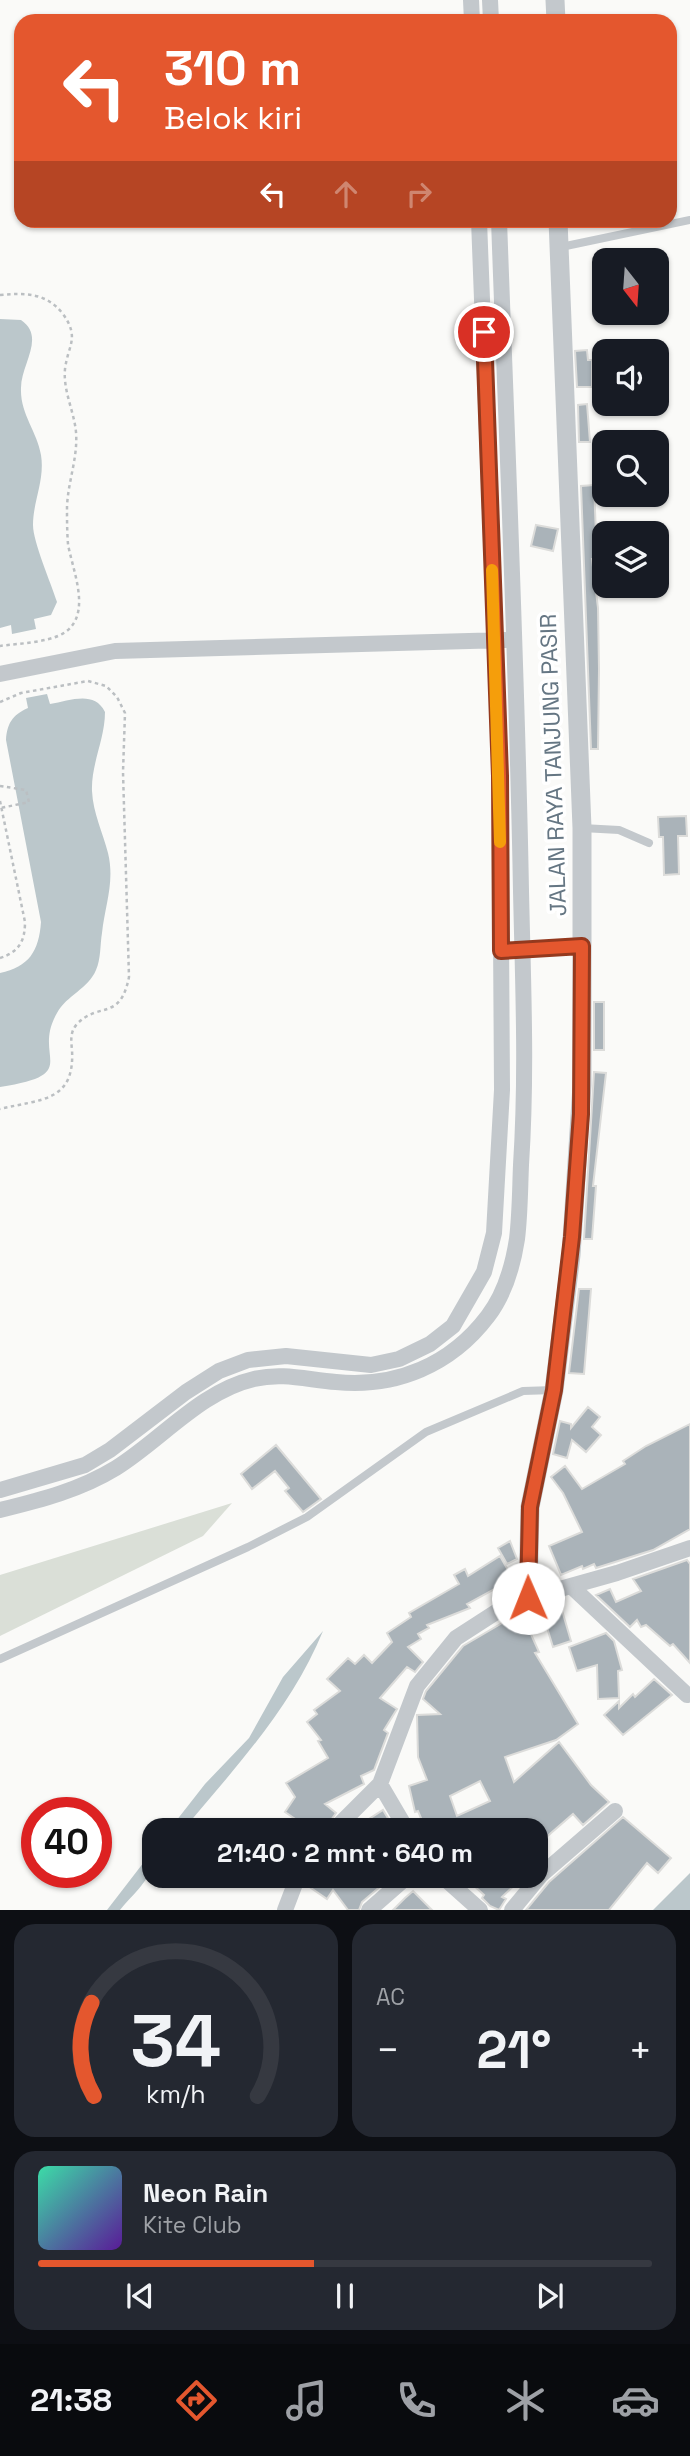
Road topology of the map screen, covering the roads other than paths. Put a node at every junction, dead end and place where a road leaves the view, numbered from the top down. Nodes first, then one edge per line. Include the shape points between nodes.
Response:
1 (479, 228) edge
2 (499, 228) edge
3 (558, 228) edge
4 (651, 228) edge
5 (558, 247) junction
6 (514, 639) junction
7 (495, 640) junction
8 (0, 674) edge
9 (582, 828) junction
10 (649, 843) dead end
11 (582, 946) junction
12 (523, 950) junction
13 (501, 951) junction
14 (554, 1390) junction
15 (0, 1490) edge
16 (0, 1510) edge
17 (690, 1548) edge
18 (572, 1587) junction
19 (528, 1598) junction
20 (0, 1659) edge
21 (687, 1695) dead end
22 (380, 1784) junction
23 (615, 1811) dead end
24 (346, 1818) edge
25 (400, 1818) edge
26 (293, 1888) edge
27 (394, 1888) edge
28 (455, 1888) edge
29 (285, 1910) edge
30 (369, 1910) edge
31 (480, 1910) edge
32 (512, 1910) edge

1 - 7 street
2 - 6 street
3 - 5 street, JALAN RAYA TANJUNG PASIR
4 - 5 lane
5 - 9 street, JALAN RAYA TANJUNG PASIR
6 - 7 street
6 - 12 street
7 - 8 street via 114,651
7 - 13 street
9 - 10 lane via 619,830
9 - 11 street, JALAN RAYA TANJUNG PASIR
11 - 12 street
11 - 14 street, JALAN RAYA TANJUNG PASIR via 579,1141
12 - 13 street
12 - 16 street via 526,1090 517,1237 502,1290 490,1314 466,1340 440,1361 406,1377 372,1384 285,1375 227,1388 93,1482
13 - 15 street via 502,1090 494,1233 484,1272 453,1326 400,1359 371,1365 286,1356 248,1360 219,1371 85,1465
14 - 19 street, JALAN RAYA TANJUNG PASIR via 530,1507
14 - 20 lane via 523,1391 426,1432 307,1517
17 - 18 street
18 - 19 street
18 - 21 street
19 - 22 street via 487,1617 442,1651 417,1686
22 - 24 street
22 - 25 street
23 - 32 street via 541,1875
26 - 29 street
27 - 30 street
28 - 31 street

